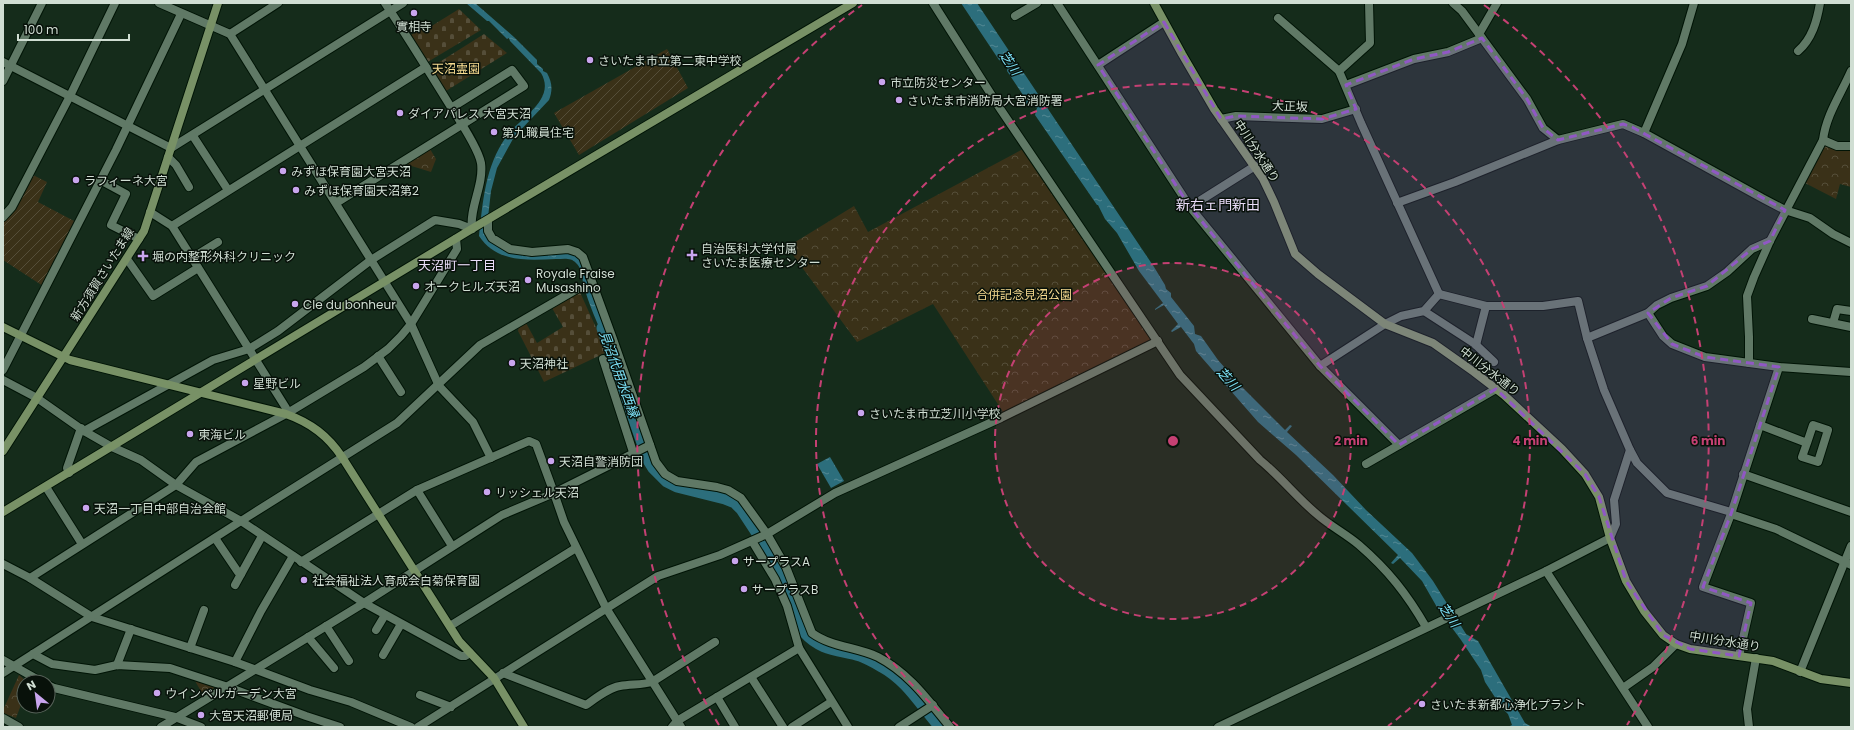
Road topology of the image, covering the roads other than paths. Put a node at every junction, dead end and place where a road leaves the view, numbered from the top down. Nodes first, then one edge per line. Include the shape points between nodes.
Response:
1 (42, 3) edge
2 (115, 3) edge
3 (159, 3) edge
4 (218, 3) edge
5 (278, 3) edge
6 (385, 3) edge
7 (403, 3) edge
8 (853, 3) edge
9 (933, 3) edge
10 (1037, 3) edge
11 (1057, 3) edge
12 (1154, 3) edge
13 (1368, 3) edge
14 (1453, 3) edge
15 (1498, 3) edge
16 (1694, 3) edge
17 (1820, 3) edge
18 (390, 11) junction
19 (182, 14) junction
20 (1015, 16) dead end
21 (1278, 18) dead end
22 (1164, 22) junction
23 (211, 26) junction
24 (230, 34) junction
25 (1481, 36) junction
26 (1798, 51) dead end
27 (7, 64) edge
28 (1098, 65) junction
29 (426, 67) junction
30 (1851, 70) edge
31 (1339, 71) junction
32 (3, 80) edge
33 (1346, 85) junction
34 (264, 90) junction
35 (70, 96) junction
36 (452, 108) junction
37 (1356, 110) junction
38 (1221, 119) junction
39 (462, 124) junction
40 (127, 126) junction
41 (1644, 133) junction
42 (193, 136) junction
43 (1558, 140) junction
44 (1823, 140) junction
45 (300, 146) junction
46 (1851, 146) edge
47 (171, 148) junction
48 (168, 157) junction
49 (1255, 166) junction
50 (100, 180) junction
51 (189, 187) dead end
52 (228, 190) junction
53 (336, 203) junction
54 (1397, 203) junction
55 (1190, 206) junction
56 (1785, 210) junction
57 (150, 212) junction
58 (3, 217) edge
59 (489, 219) junction
60 (172, 226) junction
61 (473, 228) junction
62 (139, 239) junction
63 (456, 239) junction
64 (1770, 241) junction
65 (218, 242) dead end
66 (1851, 243) edge
67 (192, 258) junction
68 (127, 259) junction
69 (371, 260) junction
70 (198, 268) junction
71 (386, 282) junction
72 (577, 289) dead end
73 (1439, 294) junction
74 (1486, 306) junction
75 (1424, 311) junction
76 (1851, 311) edge
77 (1648, 313) junction
78 (1812, 319) dead end
79 (1833, 323) junction
80 (411, 324) junction
81 (1385, 324) junction
82 (3, 327) edge
83 (1851, 327) edge
84 (20, 336) junction
85 (1587, 338) junction
86 (1158, 341) junction
87 (1476, 345) junction
88 (248, 349) junction
89 (378, 356) junction
90 (63, 357) junction
91 (603, 359) dead end
92 (256, 360) junction
93 (1494, 362) dead end
94 (1749, 362) junction
95 (1320, 366) junction
96 (1779, 366) junction
97 (1851, 369) edge
98 (3, 370) edge
99 (3, 380) edge
100 (166, 385) junction
101 (439, 386) junction
102 (1496, 389) junction
103 (401, 392) dead end
104 (201, 393) junction
105 (37, 398) junction
106 (286, 414) junction
107 (1760, 425) junction
108 (82, 429) junction
109 (1806, 443) dead end
110 (650, 445) junction
111 (1399, 445) junction
112 (112, 447) junction
113 (1630, 450) junction
114 (3, 451) edge
115 (634, 452) junction
116 (342, 457) junction
117 (491, 458) junction
118 (1366, 464) dead end
119 (69, 473) junction
120 (1744, 474) junction
121 (176, 485) junction
122 (46, 487) junction
123 (416, 490) junction
124 (554, 492) junction
125 (3, 512) edge
126 (1851, 512) edge
127 (1731, 513) junction
128 (379, 514) junction
129 (241, 521) junction
130 (767, 534) junction
131 (262, 536) junction
132 (215, 538) junction
133 (1610, 538) junction
134 (752, 541) junction
135 (82, 544) junction
136 (452, 546) junction
137 (1851, 546) edge
138 (576, 548) junction
139 (293, 556) junction
140 (301, 562) junction
141 (3, 564) edge
142 (1848, 564) edge
143 (414, 570) junction
144 (1546, 571) junction
145 (241, 574) junction
146 (30, 578) junction
147 (235, 584) dead end
148 (364, 603) junction
149 (606, 608) junction
150 (204, 610) dead end
151 (385, 615) junction
152 (92, 617) junction
153 (401, 624) junction
154 (326, 626) junction
155 (450, 626) junction
156 (1427, 626) junction
157 (131, 629) junction
158 (376, 630) dead end
159 (308, 637) junction
160 (715, 642) dead end
161 (1676, 644) junction
162 (190, 648) junction
163 (799, 648) junction
164 (470, 653) junction
165 (32, 654) junction
166 (383, 654) dead end
167 (1739, 656) junction
168 (1756, 658) junction
169 (3, 660) edge
170 (349, 661) dead end
171 (235, 662) junction
172 (117, 665) junction
173 (13, 667) junction
174 (334, 668) dead end
175 (256, 669) junction
176 (503, 672) junction
177 (1800, 672) junction
178 (3, 673) edge
179 (27, 674) edge
180 (751, 677) junction
181 (494, 678) junction
182 (652, 682) junction
183 (1851, 682) edge
184 (228, 686) junction
185 (56, 688) edge
186 (1623, 688) junction
187 (420, 695) dead end
188 (717, 697) junction
189 (831, 702) junction
190 (933, 705) junction
191 (451, 707) junction
192 (516, 715) junction
193 (3, 718) edge
194 (175, 718) junction
195 (803, 724) edge
196 (677, 725) edge
197 (19, 727) edge
198 (161, 727) edge
199 (201, 727) edge
200 (340, 727) edge
201 (411, 727) edge
202 (418, 727) edge
203 (521, 727) edge
204 (524, 727) edge
205 (735, 727) edge
206 (783, 727) edge
207 (792, 727) edge
208 (848, 727) edge
209 (899, 727) edge
210 (950, 727) edge
211 (1218, 727) edge
212 (1648, 727) edge
213 (1749, 727) edge

1 - 27 street
2 - 35 street
3 - 19 street
4 - 23 street, 新方須賀さいたま線
5 - 24 street
6 - 18 street
7 - 18 street
8 - 59 street
9 - 86 street via 1001,110
10 - 20 street
11 - 28 street
12 - 22 street, 中川分水通り
13 - 31 street via 1370,43
14 - 25 street
15 - 25 street
16 - 41 street via 1682,44
17 - 26 street via 1817,22 1804,46
18 - 29 street
18 - 34 street
19 - 23 street
19 - 40 street
21 - 31 street
22 - 28 street
22 - 38 street, 中川分水通り
23 - 24 street
23 - 47 street, 新方須賀さいたま線
24 - 34 street
25 - 33 street via 1448,52 1414,59
25 - 43 street via 1527,99 1543,128
27 - 32 street
27 - 35 street
28 - 55 street
29 - 36 street
29 - 45 street
30 - 44 street via 1830,114
31 - 33 street
33 - 37 street
34 - 42 street
34 - 45 street
35 - 40 street
35 - 58 street via 12,207
36 - 39 street
36 - 39 street via 512,70 524,86
37 - 38 street, 大正坂 via 1322,119 1236,116
37 - 54 street
38 - 49 street, 中川分水通り
39 - 53 street
39 - 61 street via 481,164 470,219
40 - 47 street
40 - 50 street
41 - 43 street via 1623,124
41 - 56 street
42 - 47 street
42 - 52 street
43 - 54 street
44 - 46 street via 1837,146
44 - 56 street
45 - 52 street
45 - 53 street
47 - 48 street, 新方須賀さいたま線
48 - 51 street
48 - 57 street, 新方須賀さいたま線
49 - 55 street
49 - 81 street, 中川分水通り via 1274,202 1295,254
50 - 62 street via 126,194 111,225
50 - 84 street
52 - 60 street
53 - 69 street
54 - 73 street
55 - 95 street
56 - 64 street
56 - 66 street via 1810,218
57 - 60 street
57 - 62 street, 新方須賀さいたま線
59 - 61 street
59 - 110 street via 488,231 492,238 510,249 532,252 568,249 582,257 614,339
60 - 67 street
61 - 63 street
61 - 69 street via 436,220
62 - 68 street, 新方須賀さいたま線
63 - 71 street
63 - 80 street via 457,249
64 - 77 street via 1752,249 1728,272 1707,286 1671,298
64 - 94 street via 1747,296
65 - 67 street
67 - 70 street
68 - 70 street via 153,296
68 - 90 street, 新方須賀さいたま線
69 - 71 street
69 - 88 street via 278,331
70 - 88 street
71 - 80 street
71 - 92 street
72 - 101 street via 480,346
73 - 74 street
73 - 75 street
74 - 85 street via 1543,306 1578,301
74 - 87 street
75 - 81 street via 1401,316
75 - 87 street
76 - 79 street via 1837,309
77 - 85 street
77 - 94 street via 1663,336 1672,344 1705,357
78 - 79 street
79 - 83 street
80 - 89 street
80 - 101 street
81 - 95 street
81 - 102 street, 中川分水通り via 1433,343
82 - 84 street
84 - 90 street
84 - 98 street
85 - 113 street via 1604,390
86 - 130 street via 1001,418 835,493
86 - 156 street via 1180,375 1260,460 1320,516 1358,545 1394,579
87 - 93 street
88 - 92 street
88 - 100 street via 212,360
89 - 103 street
89 - 106 street
90 - 100 street
90 - 105 street, 新方須賀さいたま線
91 - 115 street
92 - 104 street
92 - 106 street via 286,408
94 - 96 street
95 - 111 street
96 - 97 street
96 - 107 street
99 - 105 street
100 - 104 street
100 - 108 street
101 - 116 street via 397,423
101 - 117 street via 473,422
102 - 111 street
102 - 133 street, 中川分水通り via 1562,448 1585,474 1599,497
104 - 106 street
104 - 112 street
105 - 108 street
105 - 114 street, 新方須賀さいたま線
106 - 116 street via 320,431
106 - 121 street via 196,462
107 - 109 street
107 - 120 street
108 - 112 street
108 - 119 street via 67,468
110 - 115 street
110 - 130 street via 656,462 665,474 677,481 728,490 741,498
111 - 118 street
112 - 119 street
112 - 121 street via 141,460
113 - 127 street via 1637,463 1667,493
113 - 133 street via 1614,500 1616,524
115 - 124 street
116 - 128 street
116 - 129 street
117 - 123 street
117 - 124 street via 529,440 536,444
119 - 122 street
120 - 126 street
120 - 127 street
121 - 129 street
121 - 135 street
122 - 125 street
122 - 135 street
123 - 128 street
123 - 136 street
124 - 136 street via 502,515
124 - 138 street
127 - 142 street via 1776,529
127 - 167 street via 1703,587 1751,603
128 - 140 street
128 - 143 street
129 - 131 street
129 - 132 street
130 - 134 street
130 - 190 street via 792,581 812,634 821,640 878,657 903,673
131 - 139 street
131 - 145 street
132 - 145 street
132 - 152 street
133 - 144 street
133 - 161 street, 中川分水通り via 1620,568 1632,592 1663,634
134 - 149 street via 658,576
134 - 163 street via 775,579 787,606
135 - 146 street
136 - 143 street
137 - 142 street
138 - 149 street
138 - 155 street
139 - 140 street
139 - 171 street
140 - 148 street
141 - 146 street
142 - 177 street
143 - 148 street
143 - 155 street
144 - 156 street
144 - 186 street
145 - 147 street
146 - 152 street
148 - 151 street
148 - 154 street
149 - 176 street
149 - 182 street
150 - 162 street
151 - 153 street
151 - 158 street
152 - 157 street
152 - 165 street
153 - 164 street via 461,656
153 - 166 street
154 - 159 street
154 - 170 street
155 - 164 street
156 - 211 street
157 - 162 street
157 - 172 street
159 - 174 street
159 - 175 street
160 - 182 street
161 - 167 street, 中川分水通り via 1690,649
161 - 186 street via 1653,668
162 - 171 street
163 - 180 street
163 - 189 street
164 - 181 street
165 - 172 street via 52,664 95,670
165 - 173 street
167 - 168 street, 中川分水通り
168 - 177 street, 中川分水通り via 1773,661
168 - 213 street via 1747,709
169 - 173 street
171 - 175 street
172 - 184 street via 170,668
173 - 178 street
173 - 179 street
175 - 184 street
175 - 201 street via 310,690 351,702
176 - 181 street
176 - 182 street via 586,705 619,686
177 - 183 street, 中川分水通り via 1821,679
180 - 188 street
180 - 206 street
181 - 191 street
181 - 192 street
182 - 196 street
184 - 194 street
184 - 200 street
185 - 194 street
186 - 212 street
187 - 191 street
188 - 196 street
188 - 205 street
189 - 195 street
189 - 208 street
190 - 209 street
190 - 210 street
191 - 202 street
192 - 203 street
192 - 204 street
193 - 197 street
194 - 198 street
194 - 199 street
195 - 207 street

